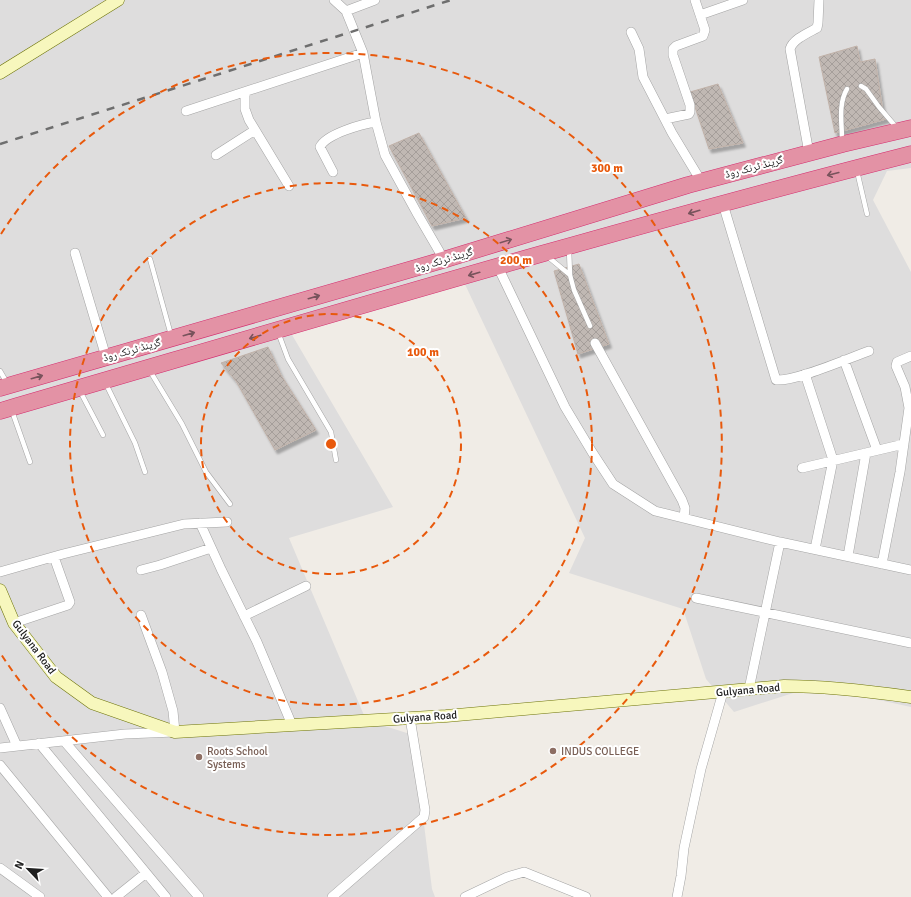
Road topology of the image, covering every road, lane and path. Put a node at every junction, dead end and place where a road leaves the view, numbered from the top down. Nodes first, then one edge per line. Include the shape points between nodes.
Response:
1 (118, 0) edge
2 (334, 0) edge
3 (375, 0) edge
4 (695, 0) edge
5 (743, 0) edge
6 (819, 0) edge
7 (346, 11) junction
8 (700, 15) junction
9 (631, 32) dead end
10 (363, 53) junction
11 (0, 73) edge
12 (861, 86) dead end
13 (848, 89) dead end
14 (245, 92) junction
15 (186, 111) dead end
16 (665, 119) junction
17 (376, 122) junction
18 (905, 129) edge
19 (255, 130) junction
20 (842, 144) junction
21 (809, 153) junction
22 (911, 154) edge
23 (216, 155) dead end
24 (856, 168) junction
25 (333, 172) dead end
26 (701, 181) junction
27 (289, 186) dead end
28 (723, 204) junction
29 (867, 214) dead end
30 (569, 247) junction
31 (75, 253) dead end
32 (545, 254) junction
33 (150, 259) dead end
34 (443, 260) junction
35 (498, 267) junction
36 (570, 275) junction
37 (450, 281) junction
38 (590, 326) dead end
39 (277, 331) junction
40 (172, 339) junction
41 (595, 343) dead end
42 (869, 351) dead end
43 (911, 356) edge
44 (106, 357) junction
45 (844, 360) junction
46 (148, 368) junction
47 (0, 371) edge
48 (805, 374) junction
49 (105, 380) junction
50 (4, 387) edge
51 (78, 388) junction
52 (6, 409) edge
53 (102, 435) dead end
54 (904, 444) junction
55 (877, 450) junction
56 (866, 453) junction
57 (336, 460) dead end
58 (833, 460) junction
59 (30, 462) dead end
60 (802, 468) dead end
61 (145, 472) dead end
62 (230, 504) dead end
63 (684, 518) junction
64 (226, 522) dead end
65 (200, 523) junction
66 (780, 542) junction
67 (211, 548) junction
68 (815, 549) junction
69 (848, 556) junction
70 (54, 557) junction
71 (882, 564) junction
72 (141, 570) dead end
73 (911, 570) edge
74 (0, 572) edge
75 (306, 586) dead end
76 (0, 590) edge
77 (696, 598) dead end
78 (765, 612) junction
79 (141, 615) dead end
80 (244, 616) junction
81 (14, 623) junction
82 (911, 643) edge
83 (749, 689) junction
84 (723, 692) junction
85 (911, 697) edge
86 (0, 708) edge
87 (410, 718) junction
88 (292, 725) junction
89 (175, 732) junction
90 (64, 741) junction
91 (39, 743) junction
92 (18, 746) junction
93 (0, 748) edge
94 (0, 765) edge
95 (0, 868) edge
96 (146, 872) junction
97 (40, 897) edge
98 (108, 897) edge
99 (116, 897) edge
100 (166, 897) edge
101 (199, 897) edge
102 (332, 897) edge
103 (465, 897) edge
104 (586, 897) edge
105 (677, 897) edge

1 - 11 main road
2 - 7 street
3 - 7 street
4 - 8 street
5 - 8 street
6 - 21 street via 817,28 794,41 790,49
7 - 10 street
8 - 16 street via 705,30 704,36 676,46 673,55 690,105 690,112
9 - 16 street via 639,48 643,77
10 - 14 street
10 - 17 street
12 - 18 lane via 878,107
13 - 20 lane via 841,104
14 - 15 street
14 - 19 street via 244,109
16 - 26 street
17 - 25 street via 342,131 322,143 320,147
17 - 34 street via 386,155
18 - 20 highway, گرینڈ ٹرنک روڈ
19 - 23 street
19 - 27 street
20 - 21 highway, گرینڈ ٹرنک روڈ
21 - 26 highway, گرینڈ ٹرنک روڈ
22 - 24 highway, گرینڈ ٹرنک روڈ
24 -> 28 highway, گرینڈ ٹرنک روڈ
24 - 29 lane
34 -> 26 highway, گرینڈ ٹرنک روڈ
28 -> 30 highway, گرینڈ ٹرنک روڈ
28 - 48 street via 776,380
30 - 32 highway, گرینڈ ٹرنک روڈ
30 - 36 lane
31 - 44 street
32 - 35 highway, گرینڈ ٹرنک روڈ
32 - 36 lane
33 - 40 lane
34 - 37 highway
40 -> 34 highway, گرینڈ ٹرنک روڈ
35 -> 37 highway, گرینڈ ٹرنک روڈ
35 - 63 street via 565,407 613,484 655,511
36 - 38 lane
37 - 39 highway, گرینڈ ٹرنک روڈ
39 -> 46 highway, گرینڈ ٹرنک روڈ
39 - 57 lane via 288,359 331,432
40 - 44 highway, گرینڈ ٹرنک روڈ
41 - 63 street via 682,500 685,508
42 - 45 street
43 - 54 street via 896,362 909,408
50 -> 44 highway, گرینڈ ٹرنک روڈ
45 - 48 street
45 - 55 street
46 - 49 highway, گرینڈ ٹرنک روڈ
46 - 62 lane via 182,424 206,472
47 - 50 lane
48 - 58 street
49 - 51 highway, گرینڈ ٹرنک روڈ
49 - 61 lane via 135,443
51 - 52 highway, گرینڈ ٹرنک روڈ
51 - 53 lane
52 - 59 lane
54 - 55 street
54 - 71 street
55 - 56 street
56 - 58 street
56 - 69 street
58 - 60 street
58 - 68 street
63 - 66 street
64 - 65 street
65 - 67 street
65 - 70 street via 184,524
66 - 68 street
66 - 78 street
67 - 72 street
67 - 80 street
68 - 69 street
69 - 71 street
70 - 74 street
70 - 81 street via 70,602 68,605
71 - 73 street
75 - 80 street
76 - 81 main road, Gulyana Road
77 - 78 street
78 - 82 street
78 - 83 street
79 - 89 street via 174,711
80 - 88 street
81 - 89 main road, Gulyana Road via 56,677 92,703
83 - 84 main road, Gulyana Road
83 - 85 main road, Gulyana Road via 815,686
84 - 87 main road, Gulyana Road
84 - 105 street via 701,768 684,848
86 - 92 street
87 - 88 main road, Gulyana Road
87 - 102 street via 424,817
88 - 89 main road, Gulyana Road
89 - 90 street via 125,734
90 - 91 street
90 - 101 street
91 - 92 street
91 - 96 street
92 - 93 street
94 - 98 street
95 - 97 street
96 - 99 street
96 - 100 street
103 - 104 street via 507,876 524,872

